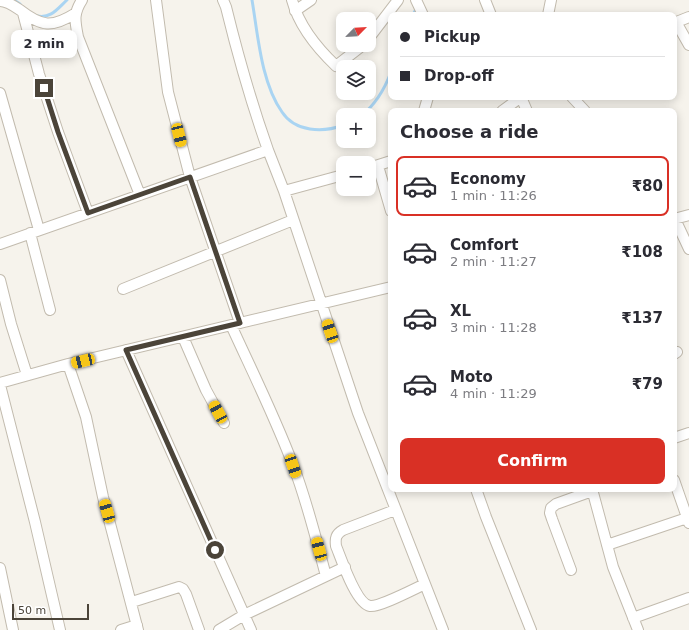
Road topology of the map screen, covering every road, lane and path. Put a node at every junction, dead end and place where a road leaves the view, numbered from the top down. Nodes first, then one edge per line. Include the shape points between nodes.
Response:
1 (82, 0) edge
2 (156, 0) edge
3 (223, 0) edge
4 (292, 0) edge
5 (311, 0) edge
6 (398, 0) edge
7 (416, 0) edge
8 (485, 0) edge
9 (551, 0) edge
10 (0, 1) edge
11 (295, 10) junction
12 (389, 12) edge
13 (422, 12) edge
14 (490, 12) edge
15 (549, 12) edge
16 (23, 13) junction
17 (76, 13) junction
18 (388, 13) edge
19 (689, 17) edge
20 (677, 21) edge
21 (677, 25) edge
22 (376, 29) edge
23 (689, 45) edge
24 (354, 52) edge
25 (0, 93) edge
26 (517, 100) edge
27 (575, 100) edge
28 (506, 108) edge
29 (582, 108) edge
30 (4, 123) edge
31 (268, 150) junction
32 (388, 162) edge
33 (376, 166) edge
34 (376, 174) edge
35 (190, 177) junction
36 (336, 177) edge
37 (284, 191) junction
38 (140, 195) junction
39 (388, 204) edge
40 (88, 213) junction
41 (689, 214) edge
42 (677, 218) edge
43 (293, 220) junction
44 (677, 223) edge
45 (35, 232) junction
46 (0, 244) edge
47 (689, 249) edge
48 (216, 250) junction
49 (0, 280) edge
50 (388, 287) edge
51 (123, 289) dead end
52 (321, 304) junction
53 (50, 310) dead end
54 (236, 324) junction
55 (183, 337) junction
56 (126, 350) junction
57 (68, 364) junction
58 (27, 375) junction
59 (0, 384) edge
60 (224, 423) dead end
61 (689, 433) edge
62 (677, 437) edge
63 (677, 488) edge
64 (388, 492) edge
65 (388, 492) edge
66 (477, 492) edge
67 (587, 492) edge
68 (593, 492) edge
69 (395, 510) junction
70 (688, 517) edge
71 (606, 545) junction
72 (345, 567) junction
73 (0, 568) edge
74 (571, 570) dead end
75 (326, 576) junction
76 (425, 584) junction
77 (689, 598) edge
78 (132, 602) junction
79 (244, 615) junction
80 (633, 618) junction
81 (138, 627) edge
82 (13, 630) edge
83 (60, 630) edge
84 (122, 630) edge
85 (199, 630) edge
86 (219, 630) edge
87 (251, 630) edge
88 (443, 630) edge
89 (531, 630) edge
90 (638, 630) edge

1 - 17 street
2 - 35 street via 168,92
3 - 31 street via 248,92
4 - 11 street
5 - 11 street
6 - 12 street
7 - 13 street
8 - 14 street
9 - 15 street
10 - 16 street via 13,5
11 - 24 street via 309,35 336,66
16 - 17 street via 45,24 60,22
16 - 40 street via 46,96
17 - 38 street via 74,19 78,37
18 - 22 street
19 - 20 street
21 - 23 street
25 - 30 street
26 - 28 street
27 - 29 street
30 - 45 street
31 - 35 street
31 - 37 street
32 - 33 street
34 - 39 street
35 - 38 street
35 - 48 street
36 - 37 street
37 - 43 street
38 - 40 street
40 - 45 street
41 - 42 street
43 - 48 street
43 - 52 street
44 - 47 street
45 - 46 street
45 - 53 street
48 - 51 street
48 - 54 street
49 - 58 street
50 - 52 street
52 - 54 street
52 - 64 street
54 - 55 street
54 - 75 street via 293,466 308,509
55 - 56 street
55 - 60 street via 206,390
56 - 57 street
56 - 79 street
57 - 58 street
57 - 78 street via 86,416 103,497
58 - 59 street
59 - 83 street
61 - 62 street
63 - 70 street
65 - 69 street
66 - 89 street
67 - 74 street via 551,508 550,513
68 - 71 street
69 - 72 street via 338,534 335,539 336,546
69 - 76 street
70 - 71 street
71 - 80 street
72 - 75 street
72 - 76 street via 361,598 370,606
73 - 82 street
75 - 79 street
76 - 88 street
77 - 80 street
78 - 81 street
78 - 85 street via 179,587 186,594
79 - 86 street
79 - 87 street
80 - 90 street
81 - 84 street

